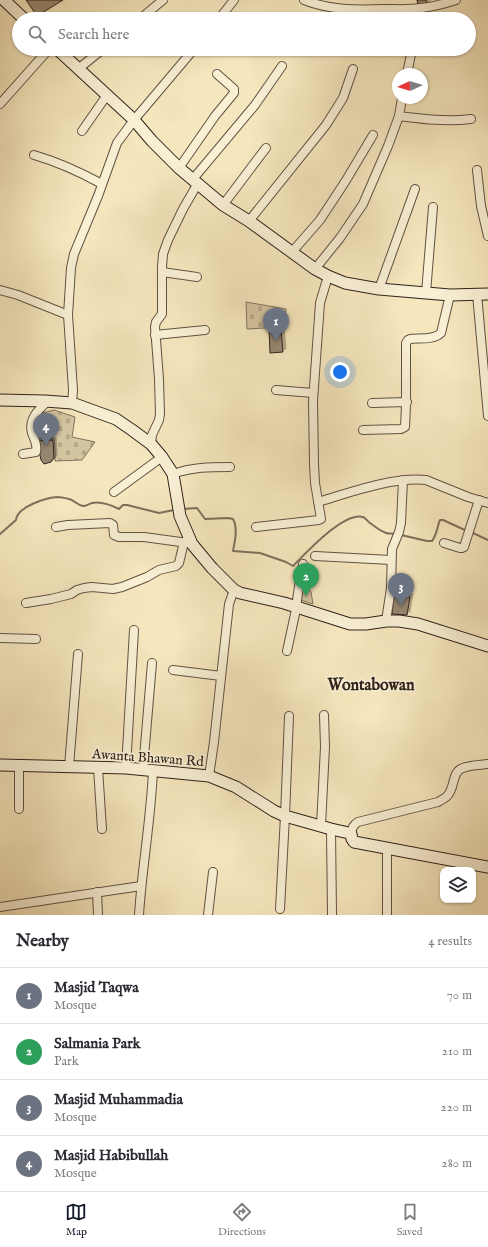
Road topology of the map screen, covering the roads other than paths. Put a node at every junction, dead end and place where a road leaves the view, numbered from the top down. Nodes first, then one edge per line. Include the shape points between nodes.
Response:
1 (4, 0) edge
2 (163, 0) edge
3 (234, 0) edge
4 (304, 0) edge
5 (456, 0) edge
6 (442, 2) edge
7 (420, 8) junction
8 (17, 12) edge
9 (148, 12) edge
10 (225, 12) edge
11 (419, 12) edge
12 (43, 56) edge
13 (64, 56) edge
14 (94, 56) edge
15 (188, 56) edge
16 (411, 56) edge
17 (282, 66) dead end
18 (408, 68) edge
19 (78, 69) junction
20 (353, 69) dead end
21 (218, 74) dead end
22 (107, 95) junction
23 (0, 104) edge
24 (401, 104) edge
25 (399, 116) junction
26 (471, 119) dead end
27 (134, 120) junction
28 (82, 131) dead end
29 (373, 135) dead end
30 (266, 148) dead end
31 (34, 155) dead end
32 (179, 168) junction
33 (477, 170) dead end
34 (196, 181) junction
35 (102, 184) junction
36 (415, 189) dead end
37 (223, 205) junction
38 (433, 207) dead end
39 (248, 221) junction
40 (488, 236) edge
41 (292, 252) junction
42 (315, 269) junction
43 (162, 272) junction
44 (328, 276) junction
45 (197, 278) dead end
46 (379, 289) junction
47 (0, 290) edge
48 (426, 293) junction
49 (482, 294) edge
50 (450, 295) junction
51 (68, 315) junction
52 (205, 330) dead end
53 (155, 335) junction
54 (276, 390) dead end
55 (313, 393) junction
56 (0, 400) edge
57 (48, 401) junction
58 (406, 402) junction
59 (72, 404) junction
60 (372, 404) dead end
61 (488, 416) edge
62 (363, 430) dead end
63 (151, 444) junction
64 (23, 454) dead end
65 (162, 456) junction
66 (230, 467) dead end
67 (173, 474) junction
68 (403, 480) junction
69 (114, 492) dead end
70 (479, 500) junction
71 (318, 502) junction
72 (488, 503) edge
73 (56, 527) dead end
74 (256, 527) dead end
75 (188, 543) junction
76 (444, 543) dead end
77 (315, 556) dead end
78 (391, 560) junction
79 (303, 564) dead end
80 (234, 590) junction
81 (26, 603) dead end
82 (296, 607) junction
83 (386, 621) junction
84 (134, 630) dead end
85 (0, 638) edge
86 (36, 639) dead end
87 (488, 646) edge
88 (287, 651) dead end
89 (78, 654) dead end
90 (152, 664) dead end
91 (173, 670) dead end
92 (221, 676) junction
93 (324, 715) dead end
94 (289, 716) dead end
95 (488, 764) edge
96 (0, 765) edge
97 (19, 766) junction
98 (69, 767) junction
99 (98, 768) junction
100 (126, 768) junction
101 (148, 770) junction
102 (209, 776) junction
103 (19, 809) dead end
104 (286, 816) junction
105 (326, 828) junction
106 (102, 829) dead end
107 (351, 834) junction
108 (387, 848) junction
109 (488, 867) edge
110 (213, 872) dead end
111 (141, 886) junction
112 (97, 892) junction
113 (0, 907) edge
114 (280, 909) dead end
115 (98, 915) edge
116 (139, 915) edge
117 (208, 915) edge
118 (332, 915) edge
119 (387, 915) edge

1 - 8 street
2 - 9 street
3 - 10 street
4 - 7 street via 337,8
5 - 6 street
6 - 7 street
7 - 11 street
12 - 23 street
13 - 19 street
14 - 19 street
15 - 27 street
16 - 18 street
17 - 34 street
19 - 22 street
20 - 39 street via 343,98 334,114
21 - 32 street via 234,88 234,92
22 - 27 street
22 - 28 street
24 - 25 street
25 - 26 street via 442,121
25 - 42 street via 383,162 363,204
27 - 32 street
27 - 35 street via 117,143
29 - 41 street via 320,220
30 - 37 street
31 - 35 street via 62,164
32 - 34 street
33 - 40 street
34 - 37 street
34 - 43 street via 168,240 163,254
35 - 51 street via 74,254
36 - 46 street
37 - 39 street
38 - 48 street
39 - 41 street
41 - 42 street
42 - 44 street
43 - 45 street
43 - 53 street via 162,314 156,322
44 - 46 street via 345,283
44 - 55 street via 320,304
46 - 48 street
47 - 51 street
48 - 50 street
49 - 50 street
49 - 61 street
50 - 58 street via 441,333 434,338 410,339 406,343
51 - 59 street
52 - 53 street
53 - 63 street via 160,414
54 - 55 street
55 - 71 street via 314,464
56 - 57 street
57 - 59 street
57 - 64 street via 38,410 32,422 36,452
58 - 60 street
58 - 62 street via 405,427
59 - 63 street via 116,419
63 - 65 street
65 - 67 street
65 - 69 street
66 - 67 street via 198,468
67 - 75 street
68 - 70 street via 426,480
68 - 71 street
68 - 78 street via 401,523
70 - 72 street
70 - 76 street via 464,547
71 - 74 street via 321,516 319,520
73 - 75 street via 110,523 113,525 114,535 118,538
75 - 80 street
75 - 81 street via 176,566 159,570 128,586 113,589 84,588 52,599
77 - 78 street
78 - 83 street via 391,588
79 - 82 street
80 - 82 street
80 - 92 street via 229,604
82 - 83 street via 350,624
82 - 88 street
83 - 87 street via 418,624
84 - 100 street
85 - 86 street
89 - 98 street
90 - 101 street
91 - 92 street
92 - 102 street
93 - 105 street
94 - 104 street
95 - 107 street via 459,770 449,794 438,802 358,822 354,824
96 - 97 street, Awanta Bhawan Rd
97 - 98 street, Awanta Bhawan Rd
97 - 103 street
98 - 99 street, Awanta Bhawan Rd
99 - 100 street, Awanta Bhawan Rd
99 - 106 street
100 - 101 street, Awanta Bhawan Rd
101 - 102 street, Awanta Bhawan Rd
101 - 111 street via 152,791
102 - 104 street, Awanta Bhawan Rd via 236,786
104 - 105 street, Awanta Bhawan Rd
104 - 114 street
105 - 107 street, Awanta Bhawan Rd
105 - 118 street
107 - 108 street, Awanta Bhawan Rd via 354,842
108 - 109 street, Awanta Bhawan Rd
108 - 119 street
110 - 117 street
111 - 112 street
111 - 116 street
112 - 113 street
112 - 115 street

